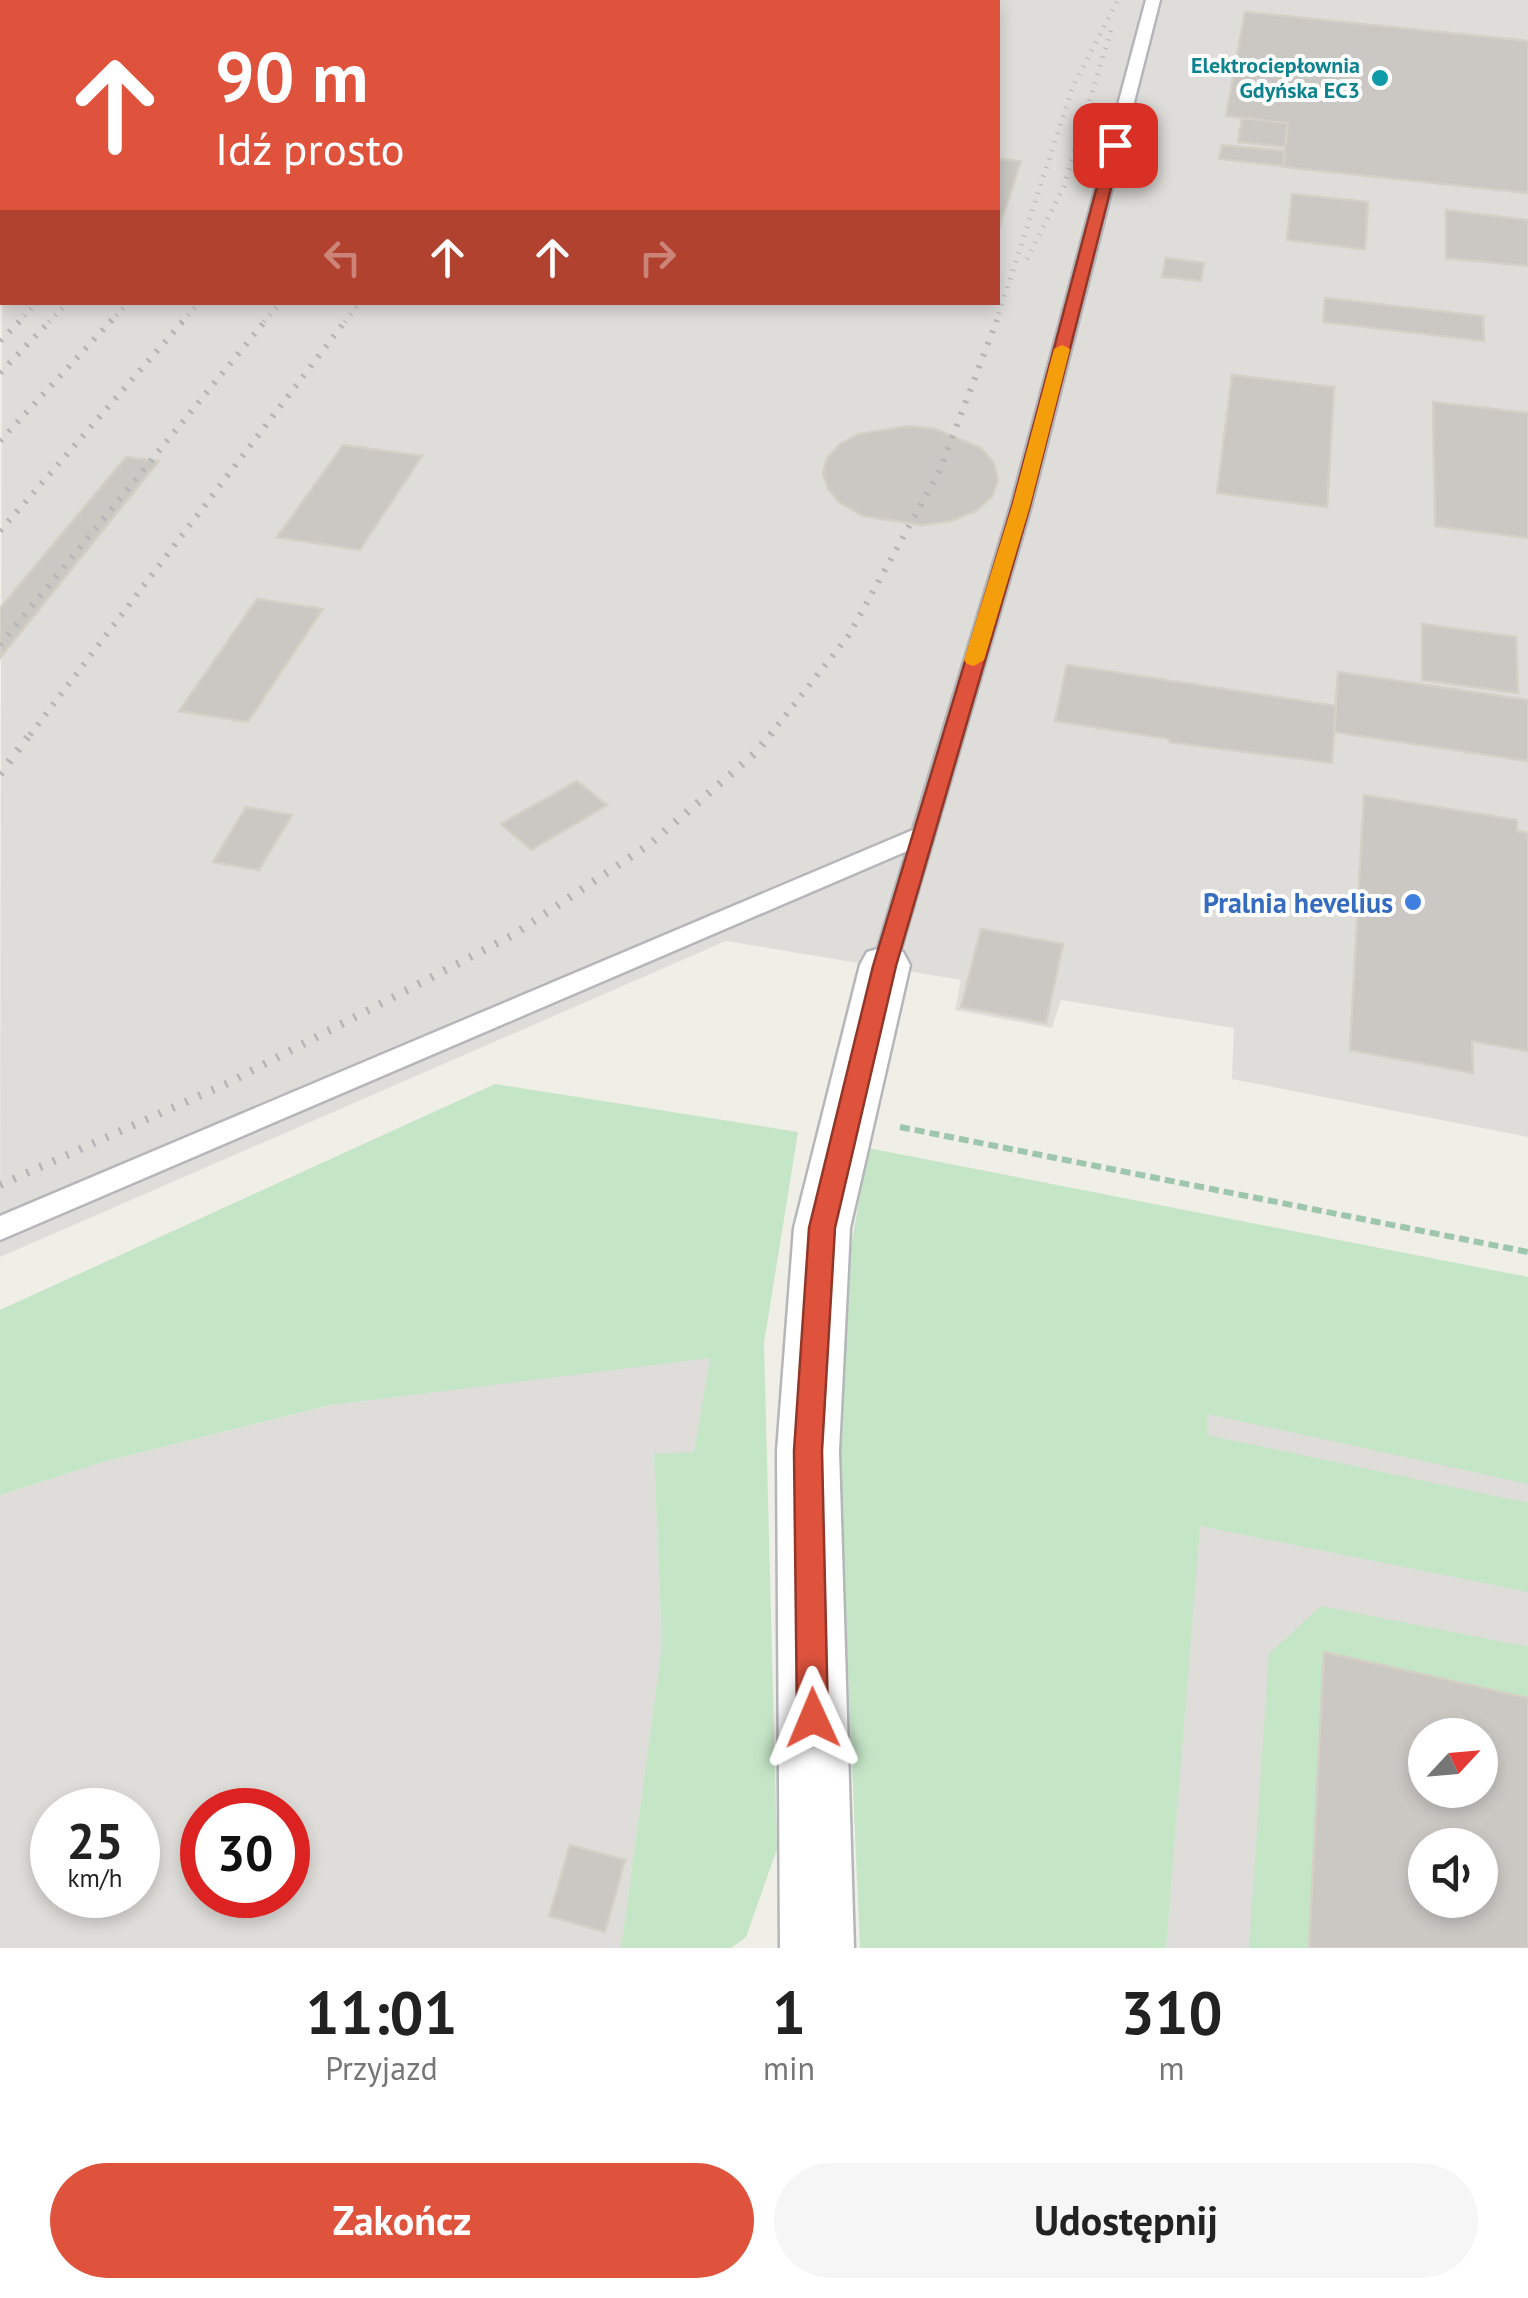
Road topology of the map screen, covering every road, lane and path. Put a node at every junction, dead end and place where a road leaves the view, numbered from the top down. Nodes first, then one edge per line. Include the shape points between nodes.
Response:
1 (1152, 0) edge
2 (920, 836) junction
3 (884, 966) joint
4 (884, 1124) dead end
5 (0, 1228) edge
6 (1528, 1252) edge
7 (817, 1948) edge

1 - 2 lane via 1021,506
2 - 3 lane
2 - 5 lane
3 - 7 street via 822,1228 808,1451
4 - 6 path

